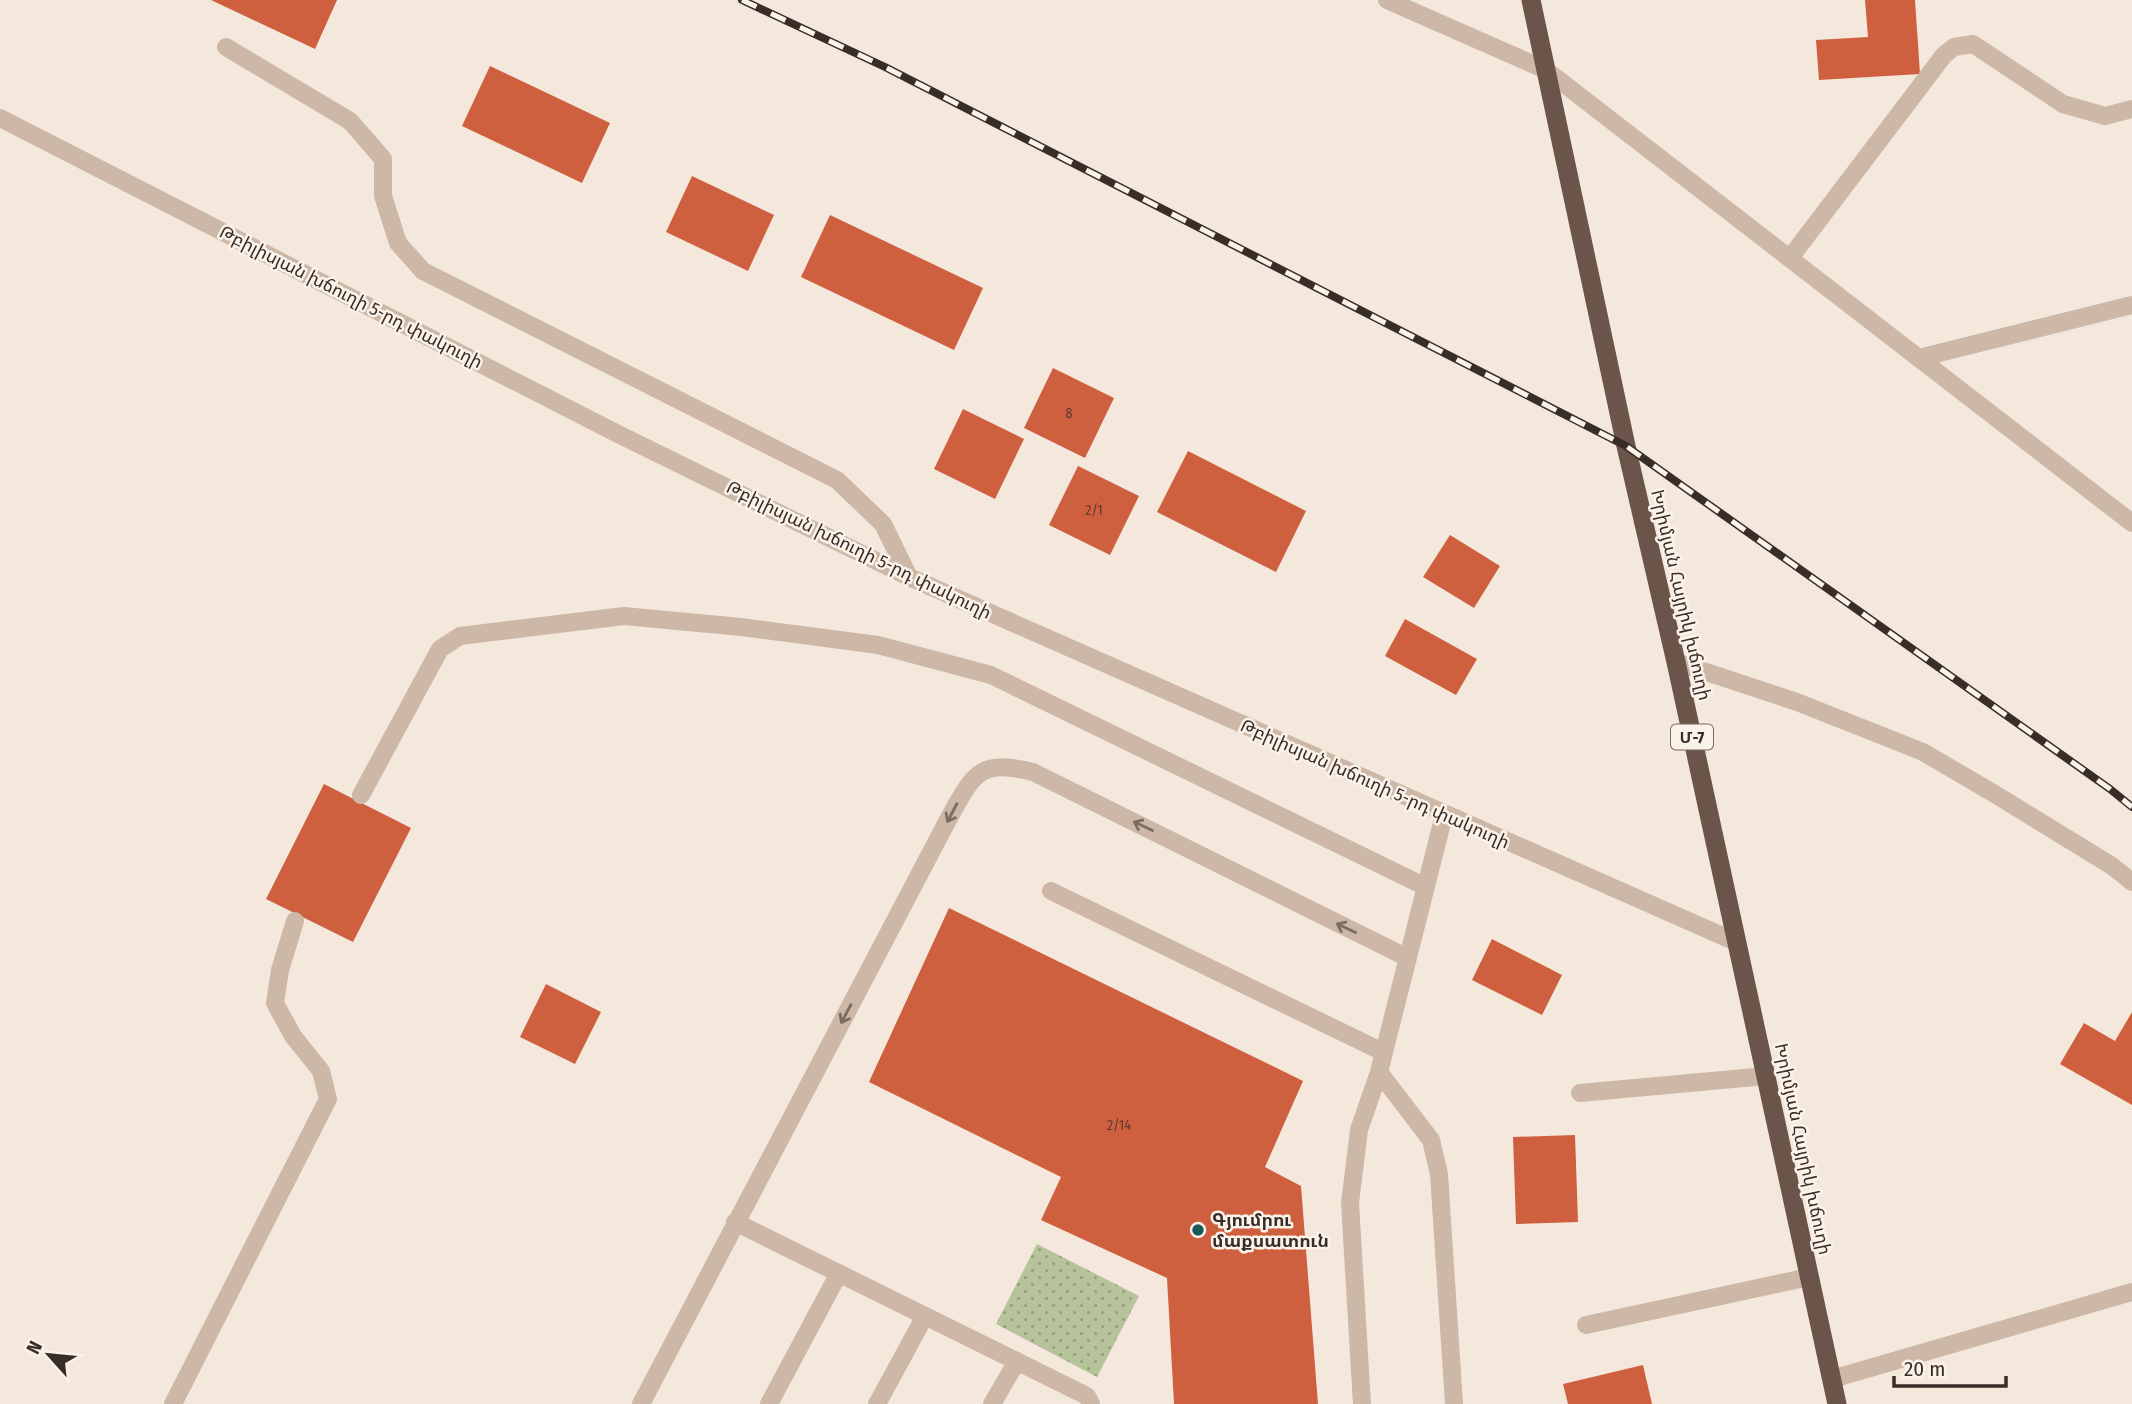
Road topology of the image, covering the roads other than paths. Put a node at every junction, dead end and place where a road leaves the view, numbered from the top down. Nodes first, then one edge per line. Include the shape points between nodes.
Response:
1 (1387, 0) edge
2 (1531, 0) edge
3 (226, 47) dead end
4 (1546, 70) junction
5 (2132, 109) edge
6 (0, 118) edge
7 (1790, 258) junction
8 (2132, 305) edge
9 (1919, 358) junction
10 (2132, 523) edge
11 (909, 577) junction
12 (1676, 662) junction
13 (361, 795) dead end
14 (1444, 815) junction
15 (2132, 882) edge
16 (1426, 887) junction
17 (1051, 891) dead end
18 (295, 921) dead end
19 (1737, 942) junction
20 (1408, 958) junction
21 (1383, 1052) junction
22 (1379, 1072) junction
23 (1766, 1076) junction
24 (1580, 1093) dead end
25 (735, 1222) junction
26 (839, 1273) junction
27 (1809, 1277) junction
28 (2132, 1292) edge
29 (925, 1316) junction
30 (1586, 1325) dead end
31 (1017, 1361) junction
32 (1832, 1379) junction
33 (173, 1404) edge
34 (641, 1404) edge
35 (769, 1404) edge
36 (877, 1404) edge
37 (992, 1404) edge
38 (1091, 1404) edge
39 (1362, 1404) edge
40 (1454, 1404) edge
41 (1837, 1404) edge

1 - 4 street
2 - 4 highway, Խրիմյան Հայրիկ խճուղի / Մ-7
3 - 11 street via 350,121 383,159 383,196 398,243 424,271 837,480 883,524
4 - 7 street
4 - 12 highway, Խրիմյան Հայրիկ խճուղի / Մ-7
5 - 7 street via 2105,117 2063,104 1973,44 1954,47
6 - 11 street, Թբիլիսյան խճուղի 5-րդ փակուղի via 618,434
7 - 9 street
8 - 9 street
9 - 10 street
11 - 14 street, Թբիլիսյան խճուղի 5-րդ փակուղի
12 - 15 street via 1797,702 1923,752
12 - 19 highway, Խրիմյան Հայրիկ խճուղի / Մ-7
13 - 16 street via 440,649 460,636 624,616 878,645 991,675
14 - 16 street
14 - 19 street, Թբիլիսյան խճուղի 5-րդ փակուղի
16 - 20 street
17 - 21 street
18 - 33 street via 275,1003 293,1036 321,1071 328,1099
19 - 23 highway, Խրիմյան Հայրիկ խճուղի / Մ-7
20 - 21 street
20 -> 25 street via 1033,772 1009,766 986,769 970,780
21 - 22 street
22 - 39 street via 1359,1130 1349,1203
22 - 40 street via 1431,1140 1440,1174
23 - 24 street
23 - 27 highway, Խրիմյան Հայրիկ խճուղի / Մ-7
25 - 26 street
25 - 34 street
26 - 29 street
26 - 35 street
27 - 30 street
27 - 32 highway, Խրիմյան Հայրիկ խճուղի / Մ-7
28 - 32 street
29 - 31 street
29 - 36 street
31 - 37 street
31 - 38 street via 1087,1396
32 - 41 highway, Խրիմյան Հայրիկ խճուղի / Մ-7

